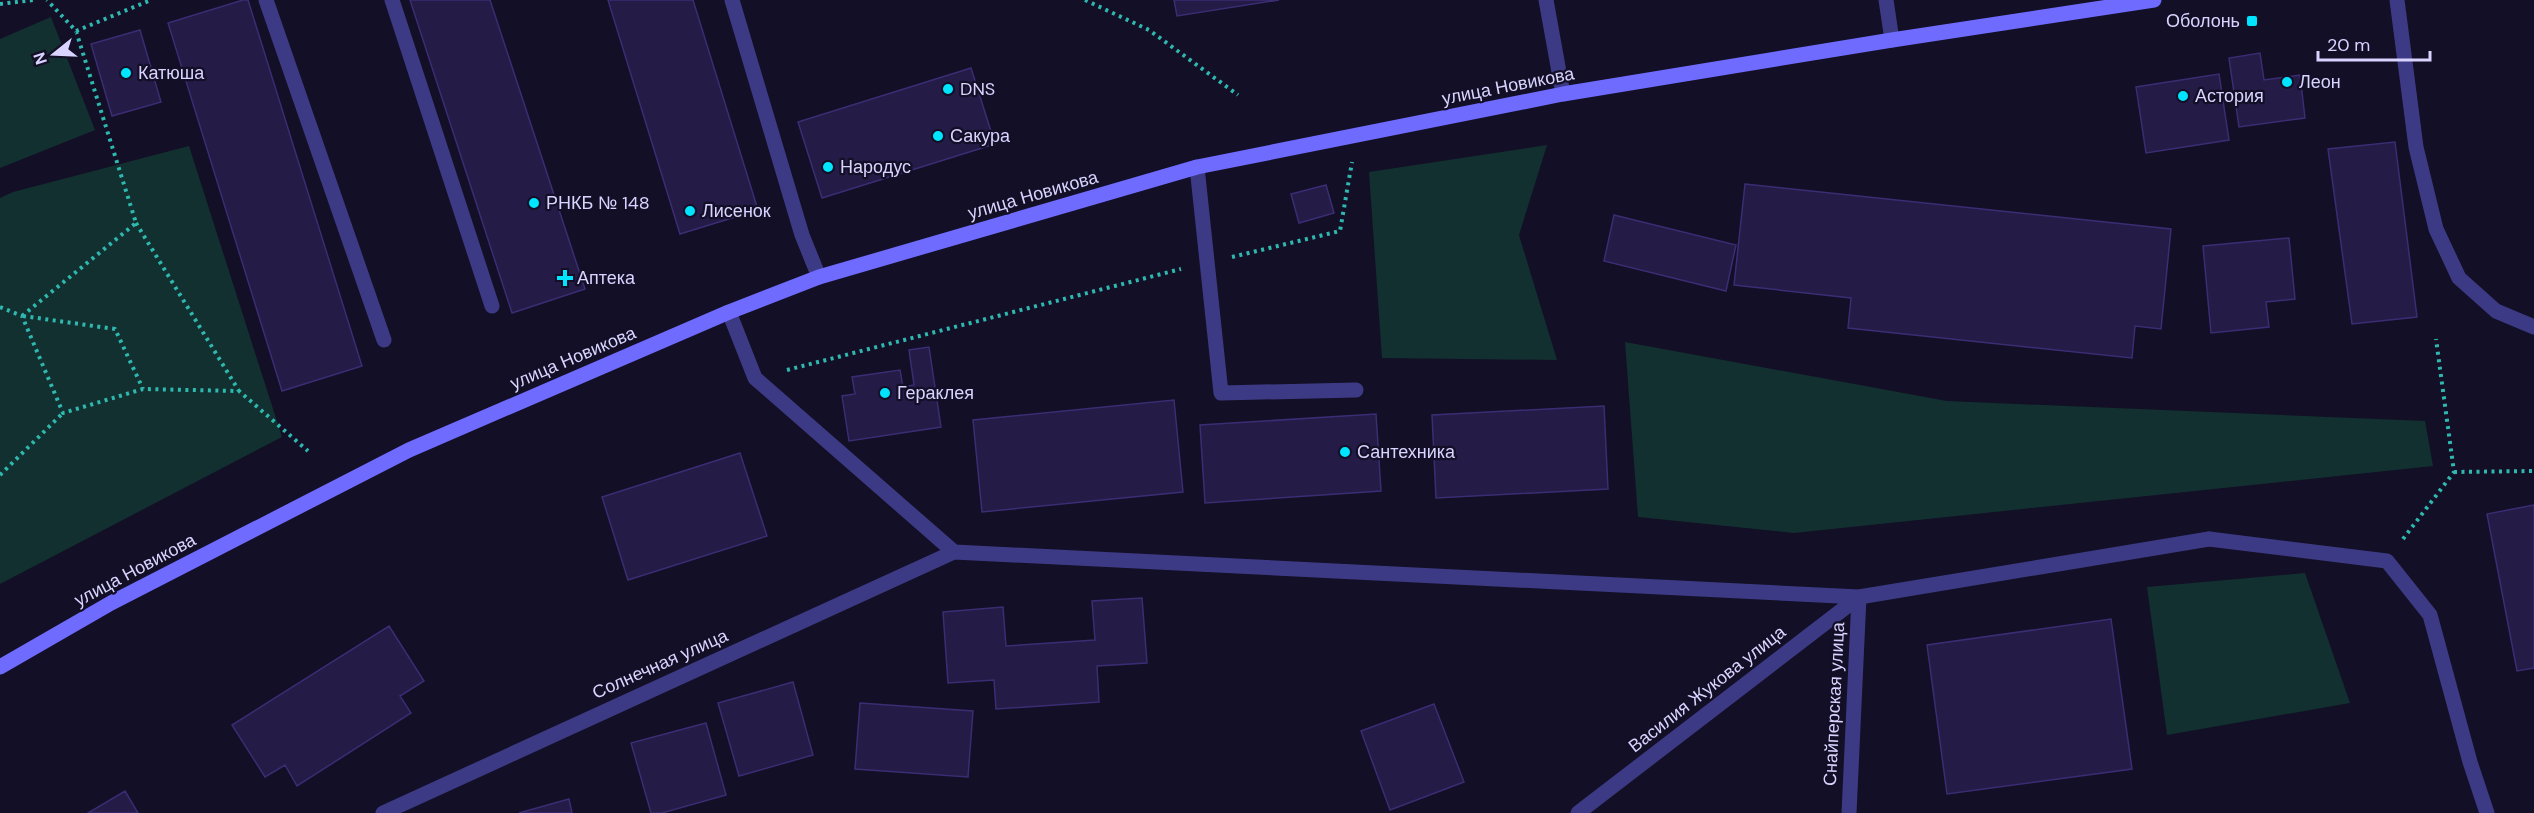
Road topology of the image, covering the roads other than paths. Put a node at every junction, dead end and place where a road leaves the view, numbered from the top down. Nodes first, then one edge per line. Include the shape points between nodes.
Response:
1 (266, 0) edge
2 (392, 0) edge
3 (732, 0) edge
4 (1546, 0) edge
5 (1886, 0) edge
6 (2154, 0) edge
7 (2397, 0) edge
8 (1892, 40) junction
9 (1563, 94) junction
10 (1197, 167) junction
11 (819, 277) junction
12 (492, 306) dead end
13 (729, 312) junction
14 (2534, 327) edge
15 (384, 340) dead end
16 (1356, 390) dead end
17 (954, 552) junction
18 (1859, 597) junction
19 (0, 668) edge
20 (383, 813) edge
21 (1578, 813) edge
22 (1849, 813) edge
23 (2487, 813) edge

1 - 15 street
2 - 12 street
3 - 11 street via 802,235
4 - 9 street
5 - 8 street
6 - 8 main road, улица Новикова
7 - 14 street via 2416,147 2436,228 2459,278 2496,311
8 - 9 main road, улица Новикова
9 - 10 main road, улица Новикова
10 - 11 main road, улица Новикова
10 - 16 street via 1221,393
11 - 13 main road, улица Новикова
13 - 17 street via 755,378
13 - 19 main road, улица Новикова via 409,450 111,603
17 - 18 street
17 - 20 street, Солнечная улица
18 - 21 street, Василия Жукова улица
18 - 22 street, Снайперская улица
18 - 23 street via 2209,539 2387,561 2430,615

